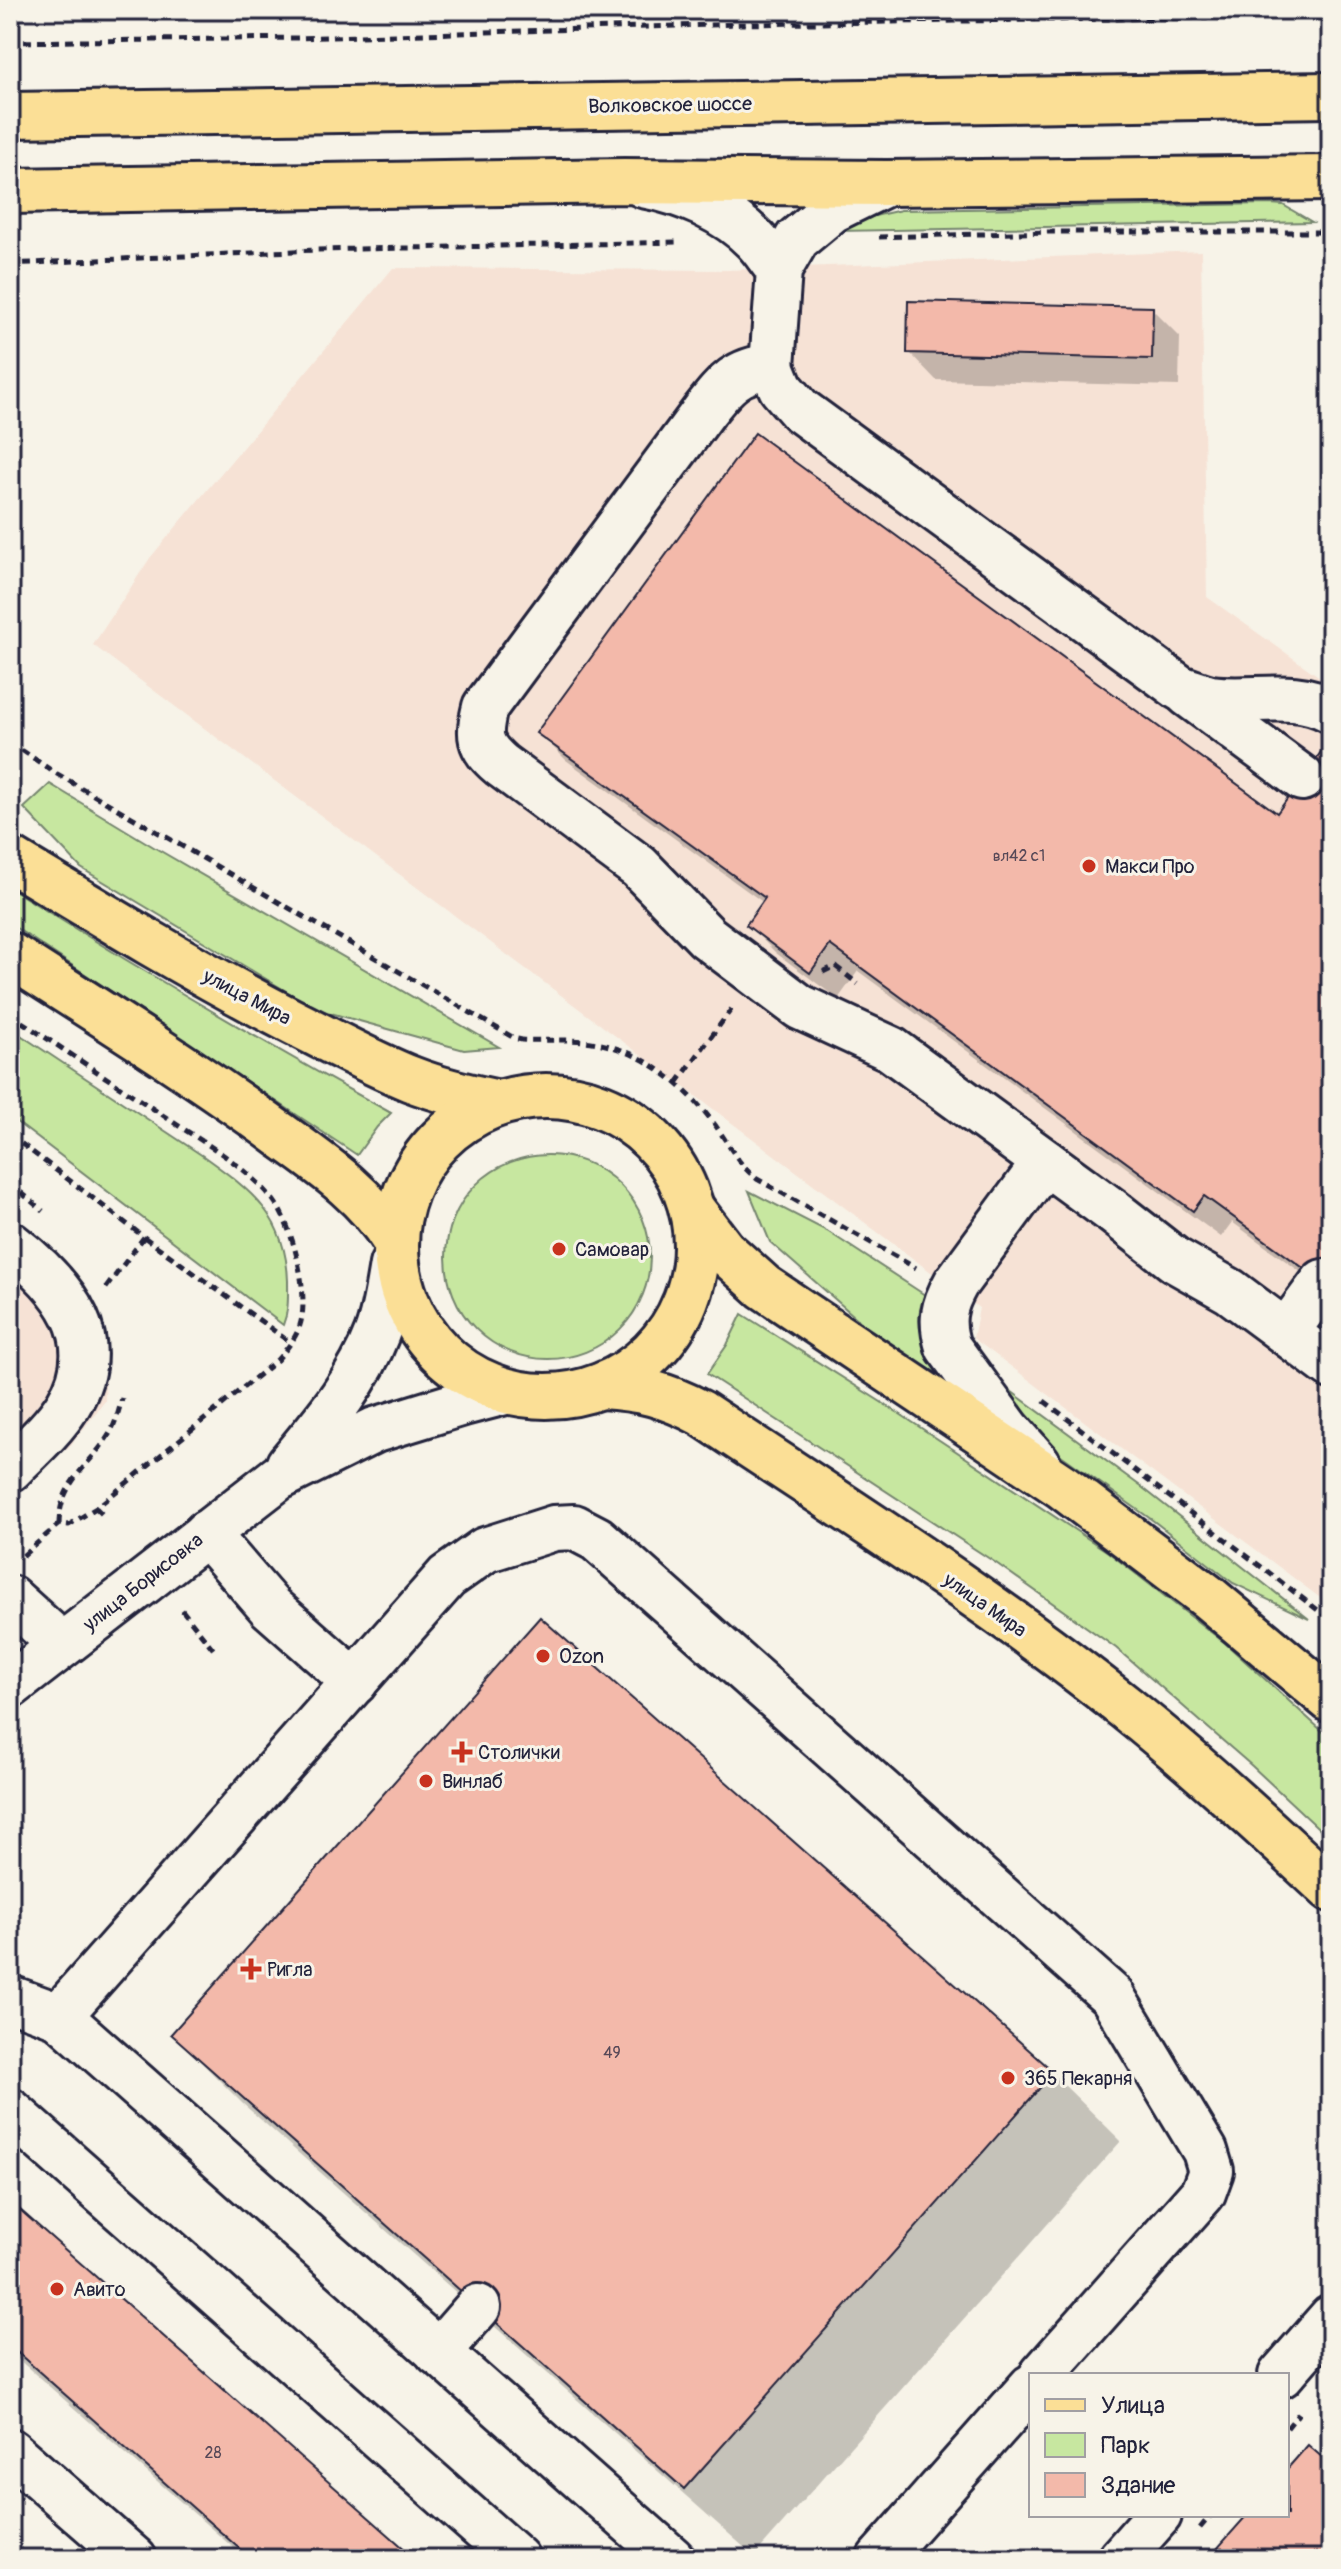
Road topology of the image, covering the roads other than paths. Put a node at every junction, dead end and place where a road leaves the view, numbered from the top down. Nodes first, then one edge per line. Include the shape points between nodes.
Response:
1 (1331, 95) edge
2 (10, 115) edge
3 (1331, 178) edge
4 (624, 181) junction
5 (887, 183) junction
6 (10, 191) edge
7 (779, 270) junction
8 (772, 366) junction
9 (1180, 688) junction
10 (1331, 710) edge
11 (1302, 778) dead end
12 (10, 859) edge
13 (10, 955) edge
14 (499, 1103) junction
15 (1045, 1162) junction
16 (694, 1212) junction
17 (10, 1244) edge
18 (393, 1252) junction
19 (1323, 1282) dead end
20 (1286, 1332) junction
21 (1331, 1366) edge
22 (601, 1386) junction
23 (505, 1392) junction
24 (10, 1469) edge
25 (278, 1478) junction
26 (1063, 1487) junction
27 (206, 1533) junction
28 (10, 1598) edge
29 (62, 1645) junction
30 (355, 1682) junction
31 (10, 1686) edge
32 (1331, 1700) edge
33 (1331, 1889) edge
34 (10, 1998) edge
35 (59, 2016) junction
36 (10, 2111) edge
37 (478, 2307) dead end
38 (1331, 2318) edge
39 (438, 2353) junction
40 (1044, 2373) edge
41 (1283, 2373) edge
42 (1029, 2389) edge
43 (10, 2451) edge
44 (1157, 2517) edge
45 (134, 2559) edge
46 (517, 2559) edge
47 (672, 2559) edge
48 (879, 2559) edge
49 (1120, 2559) edge

1 - 2 main road, Волковское шоссе
3 - 5 main road
4 - 5 main road
4 - 6 main road
4 - 7 street via 661,188 727,217
5 - 7 street via 832,210 797,239
7 - 8 street
8 - 9 street via 781,388 800,410
8 - 15 street via 737,375 722,388 485,707 481,742 487,753 639,867 707,937 756,975 815,1016 891,1049
9 - 10 street via 1209,697 1301,699
9 - 11 street
12 - 14 main road, улица Мира via 178,959 366,1059 455,1094
13 - 18 main road via 307,1154 382,1220
14 - 16 main road via 566,1093 623,1114 658,1141 681,1168
14 - 18 main road via 461,1126 428,1158 406,1199
15 - 20 street via 1175,1260
15 - 26 street via 956,1283 944,1305 942,1323 948,1347 967,1375 1008,1429
16 - 22 main road via 690,1278 680,1306 653,1348
16 - 26 main road via 723,1250 764,1287
17 - 24 street via 63,1293 73,1311 82,1354 66,1408
18 - 23 main road via 412,1315 425,1335 479,1383
18 - 25 street, улица Борисовка via 378,1332 362,1366
19 - 20 street
20 - 21 street
22 - 23 main road via 561,1397
22 - 33 main road, улица Мира via 673,1398 701,1413 1015,1625 1126,1708
23 - 25 street, улица Борисовка via 375,1430
25 - 27 street, улица Борисовка
26 - 32 main road via 1208,1597
27 - 29 street, улица Борисовка
27 - 30 street via 270,1607
28 - 29 street
29 - 31 street, улица Борисовка
30 - 35 street
30 - 40 street via 466,1562 540,1532 574,1527 597,1539 1112,1996 1205,2151 1211,2171 1203,2193
34 - 35 street
35 - 39 street
36 - 46 street
37 - 39 street
38 - 41 street
39 - 47 street
42 - 48 street
43 - 45 street
44 - 49 street

